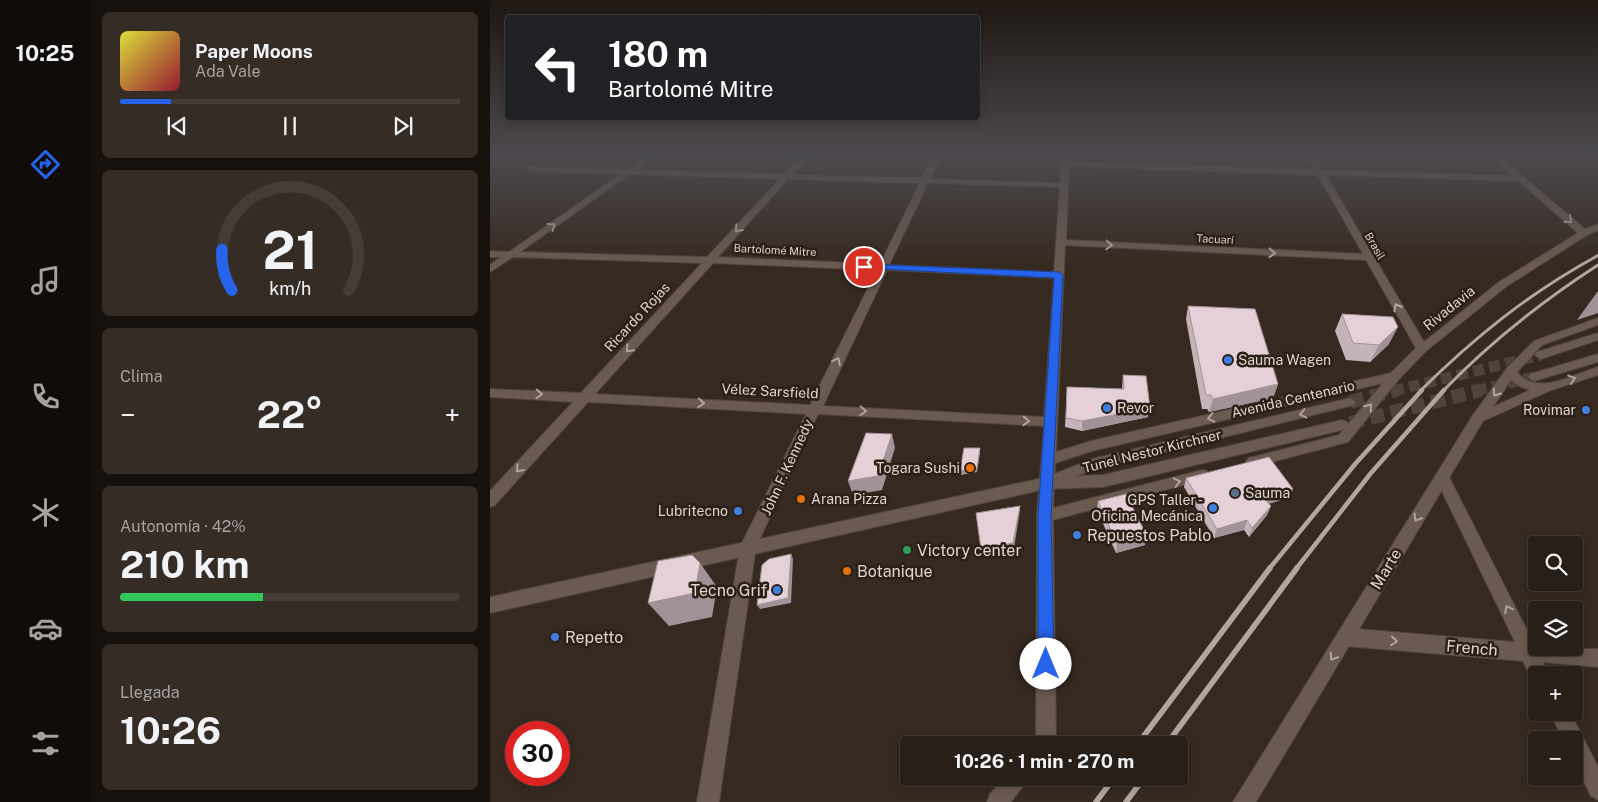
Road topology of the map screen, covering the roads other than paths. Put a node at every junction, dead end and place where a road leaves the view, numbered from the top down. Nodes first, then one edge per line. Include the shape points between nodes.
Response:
1 (602, 191) edge
2 (772, 191) edge
3 (919, 191) edge
4 (1064, 191) edge
5 (1332, 191) edge
6 (1535, 191) edge
7 (1598, 227) edge
8 (1584, 233) junction
9 (1061, 242) junction
10 (490, 254) edge
11 (513, 255) junction
12 (1369, 257) junction
13 (710, 260) junction
14 (882, 268) junction
15 (490, 270) edge
16 (1059, 275) junction
17 (1598, 321) edge
18 (1598, 336) edge
19 (1422, 349) junction
20 (1539, 349) junction
21 (1598, 358) edge
22 (1511, 371) junction
23 (1598, 371) edge
24 (1395, 376) junction
25 (1534, 377) tunnel mouth
26 (1545, 388) junction
27 (490, 393) edge
28 (585, 396) junction
29 (1350, 402) tunnel mouth
30 (814, 409) junction
31 (1478, 418) junction
32 (1049, 422) junction
33 (1343, 432) junction
34 (1047, 460) junction
35 (1237, 466) edge
36 (1218, 471) edge
37 (1442, 477) junction
38 (1046, 483) junction
39 (490, 501) edge
40 (1045, 516) junction
41 (748, 547) junction
42 (490, 605) edge
43 (1345, 637) junction
44 (1528, 651) edge
45 (1528, 653) edge
46 (1570, 656) edge
47 (1598, 658) edge
48 (1044, 736) edge
49 (1583, 758) edge
50 (1011, 786) edge
51 (1598, 789) edge
52 (708, 802) edge
53 (998, 802) edge
54 (1244, 802) edge

11 -> 1 street
2 -> 13 street, Ricardo Rojas
3 - 14 street, John F. Kennedy
4 - 9 street
5 - 12 street, Brasil
6 -> 8 street
7 - 8 street, Rivadavia
8 - 19 street, Rivadavia via 1503,284
9 -> 12 street, Tacuarí
9 - 16 street
10 - 11 street, Bartolomé Mitre
11 - 13 street, Bartolomé Mitre
11 - 15 street
19 -> 12 street, Brasil
13 - 14 street, Bartolomé Mitre
13 -> 28 street, Ricardo Rojas
14 - 16 street, Bartolomé Mitre
30 -> 14 street, John F. Kennedy
16 - 32 street
17 - 20 street
18 - 20 street
19 - 24 street, Rivadavia
20 - 22 street, Marte
21 - 25 street
22 - 26 street via 1514,378 1524,384
22 -> 31 street, Marte
26 -> 23 street
33 -> 24 street, Rivadavia
24 -> 34 street, Avenida Centenario via 1091,446
26 - 31 street
27 -> 28 street, Vélez Sarsfield
28 -> 30 street, Vélez Sarsfield
28 -> 39 street, Ricardo Rojas
29 -> 38 street, Tunel Nestor Kirchner via 1092,464
30 -> 32 street, Vélez Sarsfield
30 - 41 street, John F. Kennedy
31 - 37 street, Marte
32 - 34 street
33 - 35 street
33 - 38 street, Tunel Nestor Kirchner via 1103,481
34 - 38 street
40 -> 36 street
37 -> 43 street, Marte
44 -> 37 street
38 - 40 street
38 - 41 street
40 - 48 street
41 - 42 street
41 - 52 street, John F. Kennedy
43 -> 45 street, French
43 -> 54 street, Marte
46 - 47 street, French
49 - 51 street
50 - 53 street

